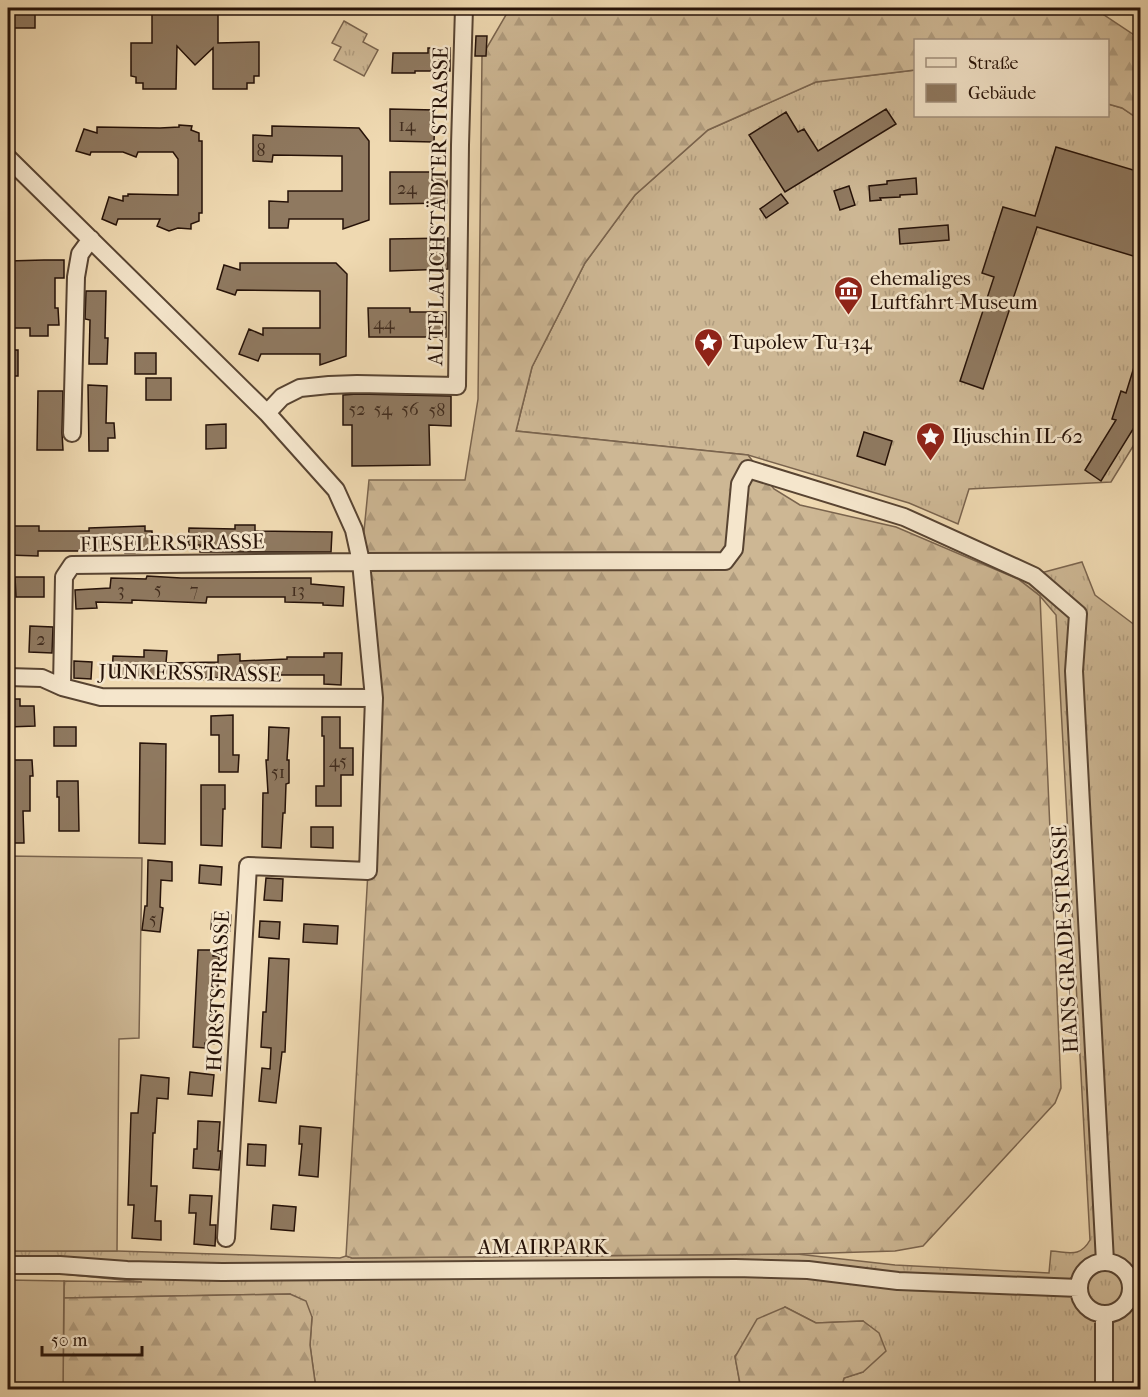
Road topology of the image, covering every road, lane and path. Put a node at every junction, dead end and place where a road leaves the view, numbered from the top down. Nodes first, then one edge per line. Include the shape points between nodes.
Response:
1 (464, 8) edge
2 (8, 158) edge
3 (91, 239) junction
4 (267, 413) junction
5 (72, 433) dead end
6 (361, 562) junction
7 (8, 677) edge
8 (62, 687) junction
9 (374, 698) junction
10 (226, 1238) dead end
11 (1105, 1262) junction
12 (8, 1265) edge
13 (1079, 1288) junction
14 (1104, 1314) junction
15 (1104, 1389) edge

1 - 4 street, ALTE LAUCHSTÄDTER STRASSE via 457,386 357,384 300,388 282,397
2 - 3 street
3 - 4 street
3 - 5 street via 80,254 76,277
4 - 6 street via 336,490 354,530
6 - 8 street, FIESELERSTRASSE via 72,565 64,577
6 - 9 street
6 - 11 street, HANS-GRADE-STRASSE via 725,561 734,549 740,484 748,469 904,517 1034,576 1078,614 1074,670
7 - 8 street, JUNKERSSTRASSE via 42,678
8 - 9 street, JUNKERSSTRASSE via 101,697
9 - 10 street, HORSTSTRASSE via 368,871 248,866
11 - 13 street via 1090,1266 1080,1279
11 - 14 street via 1122,1267 1132,1289 1121,1309
12 - 13 street, AM AIRPARK via 222,1272 735,1268 808,1270 898,1281
13 - 14 street via 1084,1304
14 - 15 street

